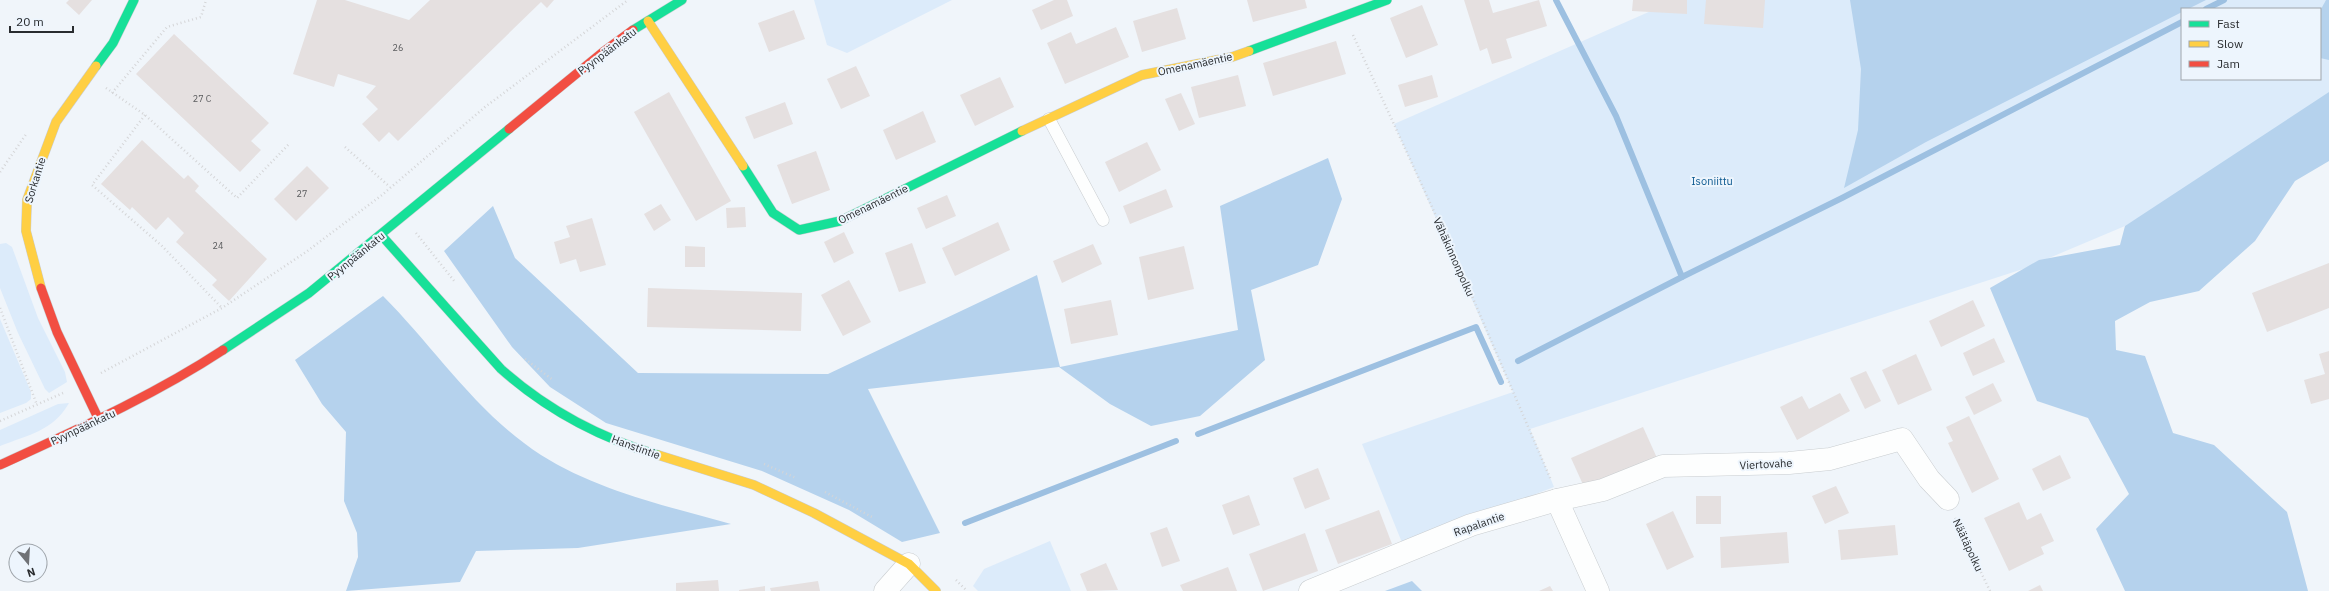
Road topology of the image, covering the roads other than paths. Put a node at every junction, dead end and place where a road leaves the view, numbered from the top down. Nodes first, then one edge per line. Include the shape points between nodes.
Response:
1 (134, 0) edge
2 (682, 0) edge
3 (1387, 0) edge
4 (648, 21) junction
5 (1049, 119) junction
6 (1102, 220) dead end
7 (382, 236) junction
8 (99, 420) junction
9 (0, 465) edge
10 (1948, 499) road end
11 (1557, 500) junction
12 (909, 564) junction
13 (885, 591) edge
14 (936, 591) edge
15 (1310, 591) edge
16 (1598, 591) edge

1 - 8 street, Sorkantie via 113,43 56,122 27,200 26,231 38,280 58,332
2 - 4 street, Pyynpäänkatu
3 - 5 street, Omenamäentie via 1232,57 1142,75
4 - 5 street, Omenamäentie via 773,213 799,230 840,221
4 - 7 street, Pyynpäänkatu via 603,52
5 - 6 lane
7 - 8 street, Pyynpäänkatu via 309,293 252,332 188,372
7 - 12 street, Hanstintie via 501,369 551,408 592,430 643,451 754,485 814,513
8 - 9 street, Pyynpäänkatu
10 - 11 street, Viertovahe via 1929,479 1902,439 1830,459 1789,463 1663,466 1603,490
11 - 15 street, Rapalantie via 1471,525
11 - 16 street
12 - 13 street
12 - 14 street, Hanstintie

